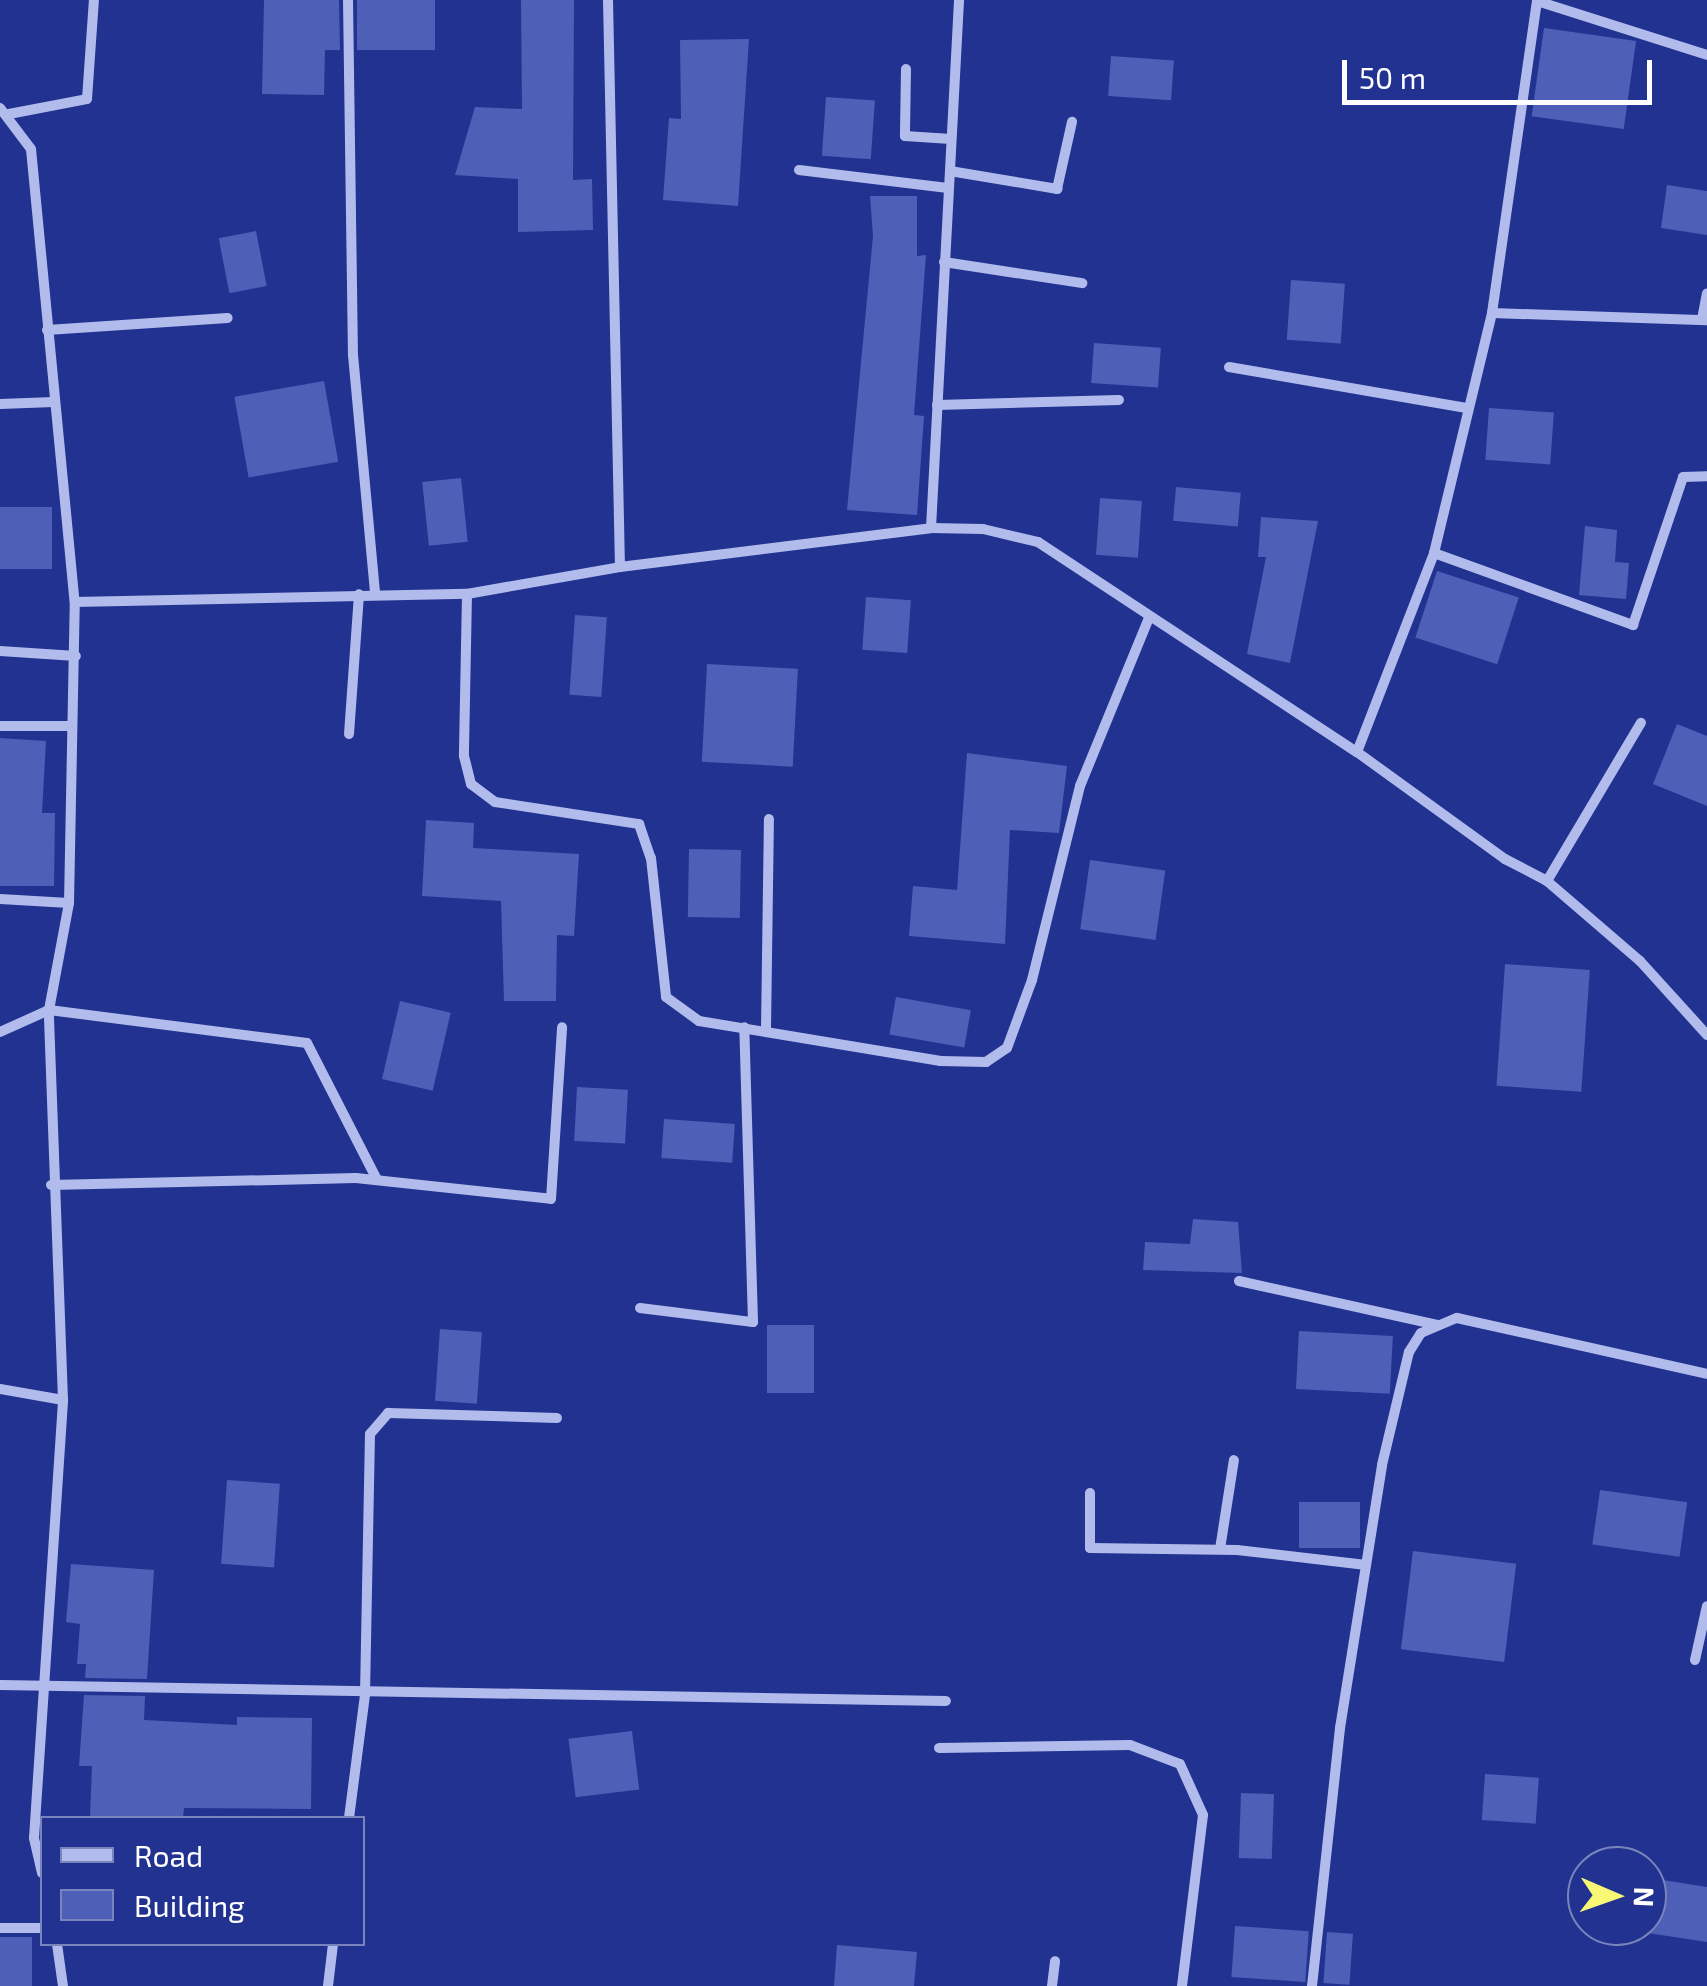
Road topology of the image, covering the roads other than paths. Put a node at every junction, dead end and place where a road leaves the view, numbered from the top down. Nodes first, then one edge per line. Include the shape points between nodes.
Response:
1 (94, 0) edge
2 (348, 0) edge
3 (608, 0) edge
4 (959, 0) edge
5 (1537, 1) edge
6 (1707, 55) edge
7 (906, 70) dead end
8 (5, 111) edge
9 (1072, 122) dead end
10 (951, 139) junction
11 (799, 170) dead end
12 (950, 171) junction
13 (948, 188) junction
14 (944, 262) junction
15 (1082, 283) dead end
16 (1707, 293) edge
17 (1492, 313) junction
18 (228, 318) dead end
19 (1705, 320) edge
20 (47, 330) junction
21 (1229, 367) dead end
22 (1119, 400) dead end
23 (54, 402) junction
24 (0, 404) edge
25 (937, 405) junction
26 (1466, 408) junction
27 (1707, 476) edge
28 (931, 528) junction
29 (1434, 553) junction
30 (620, 566) junction
31 (375, 593) junction
32 (360, 594) junction
33 (467, 594) junction
34 (75, 602) junction
35 (1149, 618) junction
36 (0, 651) edge
37 (76, 656) junction
38 (1641, 722) dead end
39 (0, 726) edge
40 (70, 726) junction
41 (349, 734) dead end
42 (1358, 752) junction
43 (770, 818) dead end
44 (1547, 880) junction
45 (0, 899) edge
46 (69, 903) junction
47 (50, 1010) junction
48 (562, 1027) dead end
49 (744, 1027) junction
50 (766, 1029) junction
51 (0, 1032) edge
52 (1707, 1034) edge
53 (378, 1180) junction
54 (51, 1185) junction
55 (1239, 1281) dead end
56 (640, 1308) dead end
57 (1438, 1325) junction
58 (1707, 1374) edge
59 (0, 1389) edge
60 (62, 1400) junction
61 (558, 1418) dead end
62 (1234, 1460) dead end
63 (1090, 1494) dead end
64 (1220, 1549) junction
65 (1366, 1565) junction
66 (1707, 1606) edge
67 (1696, 1660) dead end
68 (0, 1685) edge
69 (42, 1689) junction
70 (365, 1694) junction
71 (946, 1701) dead end
72 (939, 1748) dead end
73 (349, 1816) edge
74 (40, 1865) edge
75 (0, 1928) edge
76 (40, 1928) edge
77 (57, 1946) edge
78 (334, 1946) edge
79 (1056, 1961) dead end
80 (63, 1986) edge
81 (328, 1986) edge
82 (1052, 1986) edge
83 (1182, 1986) edge
84 (1312, 1986) edge

1 - 8 street via 87,99
2 - 31 street via 353,355
3 - 30 street
4 - 10 street
5 - 6 street
5 - 17 street
7 - 10 street via 905,136
8 - 20 street via 31,149
9 - 12 street via 1057,189
10 - 12 street
11 - 13 street
12 - 13 street
13 - 14 street
14 - 15 street
14 - 25 street
16 - 19 street
17 - 19 street
17 - 26 street
18 - 20 street
20 - 23 street
21 - 26 street
22 - 25 street
23 - 24 street
23 - 34 street
25 - 28 street
26 - 29 street
27 - 29 street via 1683,476 1633,624
28 - 30 street
28 - 35 street via 983,529 1038,542
29 - 42 street
30 - 33 street
31 - 32 street
31 - 33 street
32 - 34 street
32 - 41 street
33 - 49 street via 464,756 471,784 495,802 639,824 651,858 666,998 698,1021
34 - 37 street
35 - 42 street
35 - 50 street via 1080,786 1032,980 1007,1048 986,1062 941,1061
36 - 37 street
37 - 40 street
38 - 44 street
39 - 40 street
40 - 46 street
42 - 44 street via 1505,859
43 - 50 street
44 - 52 street via 1640,961
45 - 46 street
46 - 47 street
47 - 51 street
47 - 53 street via 307,1043
47 - 54 street
48 - 53 street via 551,1198
49 - 50 street
49 - 56 street via 753,1322
53 - 54 street
54 - 60 street
55 - 57 street
57 - 58 street via 1456,1318 1518,1326 1572,1347
57 - 65 street via 1421,1333 1409,1352
59 - 60 street
60 - 69 street
61 - 70 street via 388,1413 370,1434
62 - 64 street
63 - 64 street via 1090,1548
64 - 65 street
65 - 84 street via 1340,1728
66 - 67 street
68 - 69 street
69 - 70 street
69 - 74 street via 34,1838
70 - 71 street
70 - 73 street
72 - 83 street via 1130,1745 1180,1764 1203,1815
75 - 76 street
77 - 80 street
78 - 81 street
79 - 82 street

